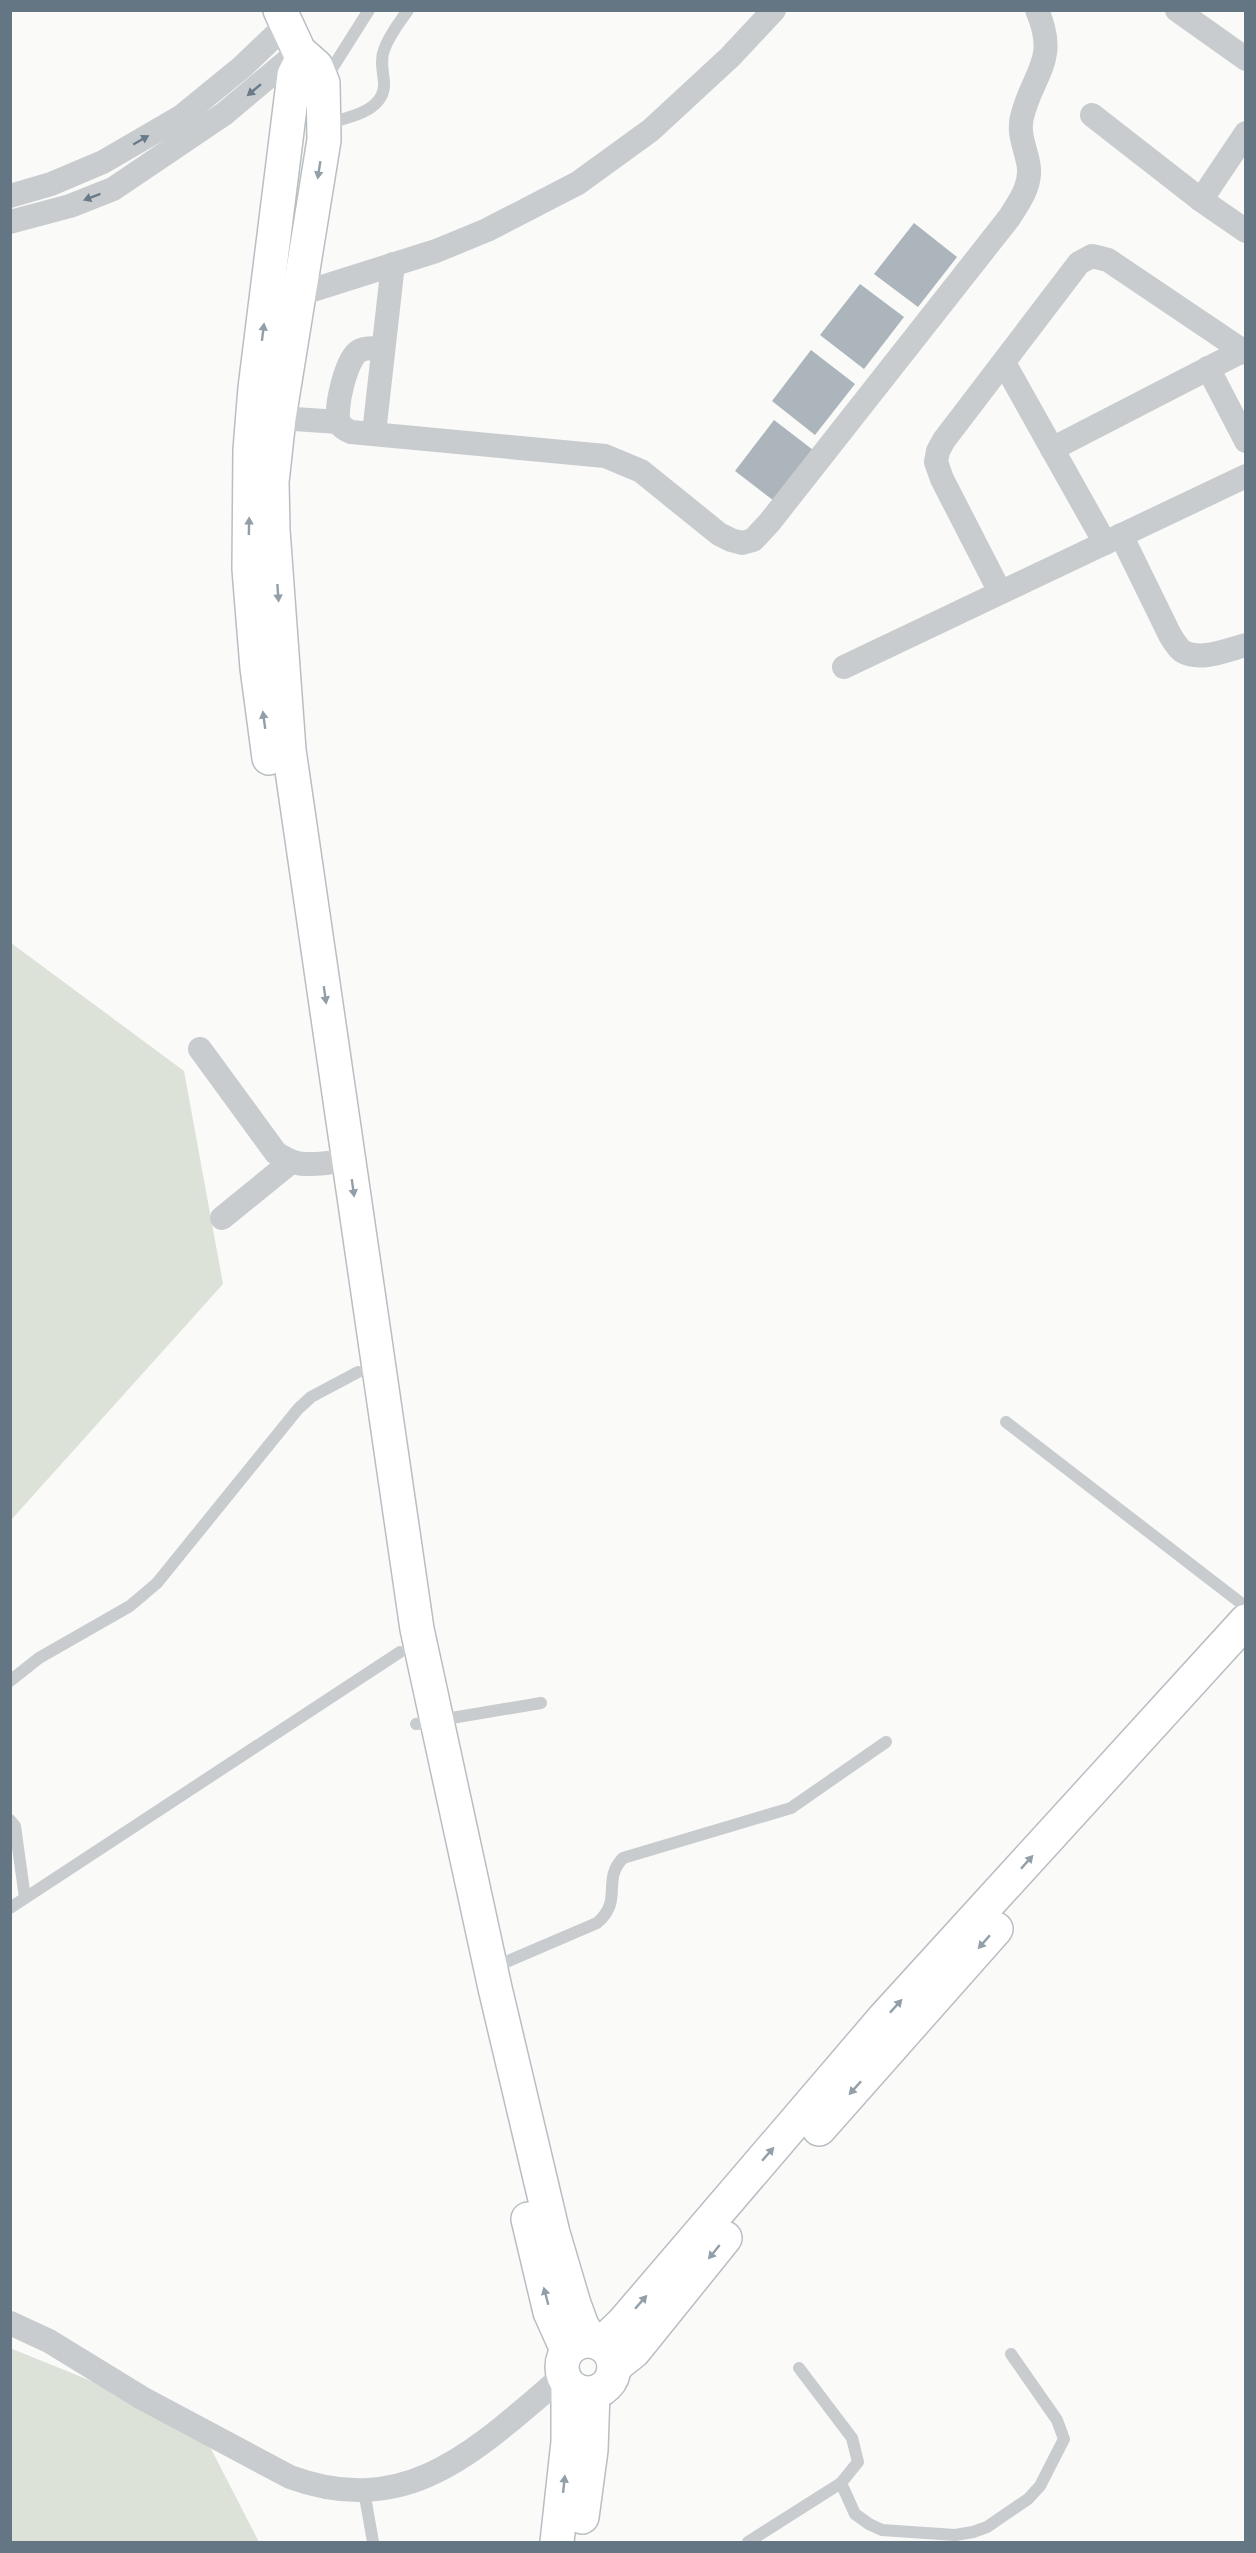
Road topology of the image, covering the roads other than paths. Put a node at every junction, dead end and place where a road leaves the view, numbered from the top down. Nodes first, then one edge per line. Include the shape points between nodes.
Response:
1 (369, 10) edge
2 (408, 10) edge
3 (774, 10) edge
4 (1037, 10) edge
5 (1181, 12) edge
6 (292, 36) edge
7 (1245, 59) edge
8 (323, 82) junction
9 (1092, 115) dead end
10 (324, 124) junction
11 (1245, 133) edge
12 (10, 196) edge
13 (1201, 200) junction
14 (10, 222) edge
15 (1245, 231) edge
16 (272, 259) junction
17 (305, 262) junction
18 (393, 264) junction
19 (300, 294) junction
20 (382, 349) junction
21 (1244, 352) edge
22 (1004, 363) junction
23 (1209, 368) junction
24 (279, 418) junction
25 (339, 422) junction
26 (374, 433) junction
27 (1245, 441) edge
28 (1052, 449) junction
29 (1245, 476) edge
30 (1113, 539) junction
31 (1000, 592) junction
32 (1245, 645) edge
33 (844, 667) dead end
34 (200, 1048) dead end
35 (291, 1162) junction
36 (327, 1163) junction
37 (222, 1218) dead end
38 (358, 1372) junction
39 (1006, 1422) dead end
40 (1245, 1607) edge
41 (1245, 1621) edge
42 (1245, 1647) edge
43 (400, 1652) junction
44 (10, 1681) edge
45 (541, 1703) dead end
46 (426, 1723) junction
47 (886, 1742) dead end
48 (10, 1820) edge
49 (25, 1898) junction
50 (10, 1908) edge
51 (491, 1968) junction
52 (10, 2323) edge
53 (1011, 2354) dead end
54 (585, 2365) junction
55 (799, 2368) dead end
56 (841, 2482) junction
57 (364, 2491) junction
58 (373, 2542) edge
59 (557, 2542) edge
60 (579, 2542) edge
61 (748, 2542) edge

1 - 8 lane
2 - 10 lane via 383,51 385,85 379,98 361,114
3 - 18 street via 651,130 578,183 487,230
4 - 26 street via 1047,46 1022,117 1022,140 1029,164 1022,197 753,540 742,543 719,534 641,471 614,459
5 - 7 street
6 - 8 street
12 -> 6 street via 103,162 182,116 242,68
6 -> 14 street via 224,114 113,189 70,206
6 - 16 street via 294,75
8 - 10 street
9 - 13 street
10 -> 17 street
11 - 13 street
13 - 15 street
16 - 17 street
36 -> 16 street via 257,668 249,569 250,450
17 - 19 street
18 - 19 street
18 - 20 street
19 - 24 street
20 - 25 street via 358,351 350,358
20 - 26 street
21 - 22 street via 1120,267 1092,256 1079,263
21 - 23 street
22 - 28 street
22 - 31 street via 970,403 938,451 936,462
23 - 27 street
23 - 28 street
24 - 25 street
24 -> 46 street via 272,482 273,530 289,750 417,1629
25 - 26 street via 351,432
28 - 30 street
29 - 30 street
30 - 31 street
30 - 32 street via 1181,650 1208,655
31 - 33 street
34 - 35 street via 266,1141
35 - 36 street
35 - 37 street
36 - 38 street
38 - 43 street
38 - 44 lane via 311,1397 298,1409 143,1596 39,1658
39 - 40 lane
54 -> 41 street via 884,2018
42 -> 54 street via 760,2195 634,2351
43 - 46 street
43 - 49 lane
45 - 46 lane
46 - 51 street
54 -> 46 street via 544,2293 474,1992
47 - 51 lane via 791,1808 623,1858 615,1866 610,1908 597,1923
48 - 49 lane via 15,1826
49 - 50 lane
51 - 54 street via 553,2233 582,2326
52 - 57 street via 49,2341 142,2398 290,2477
53 - 56 lane via 1058,2420 1064,2439 1040,2486 1028,2499 973,2532 955,2535 882,2530 855,2514
54 - 57 street via 487,2440 432,2474 383,2490
59 -> 54 street via 568,2442
54 - 60 street via 591,2450
55 - 56 lane via 852,2438 858,2462
56 - 61 lane
57 - 58 lane

